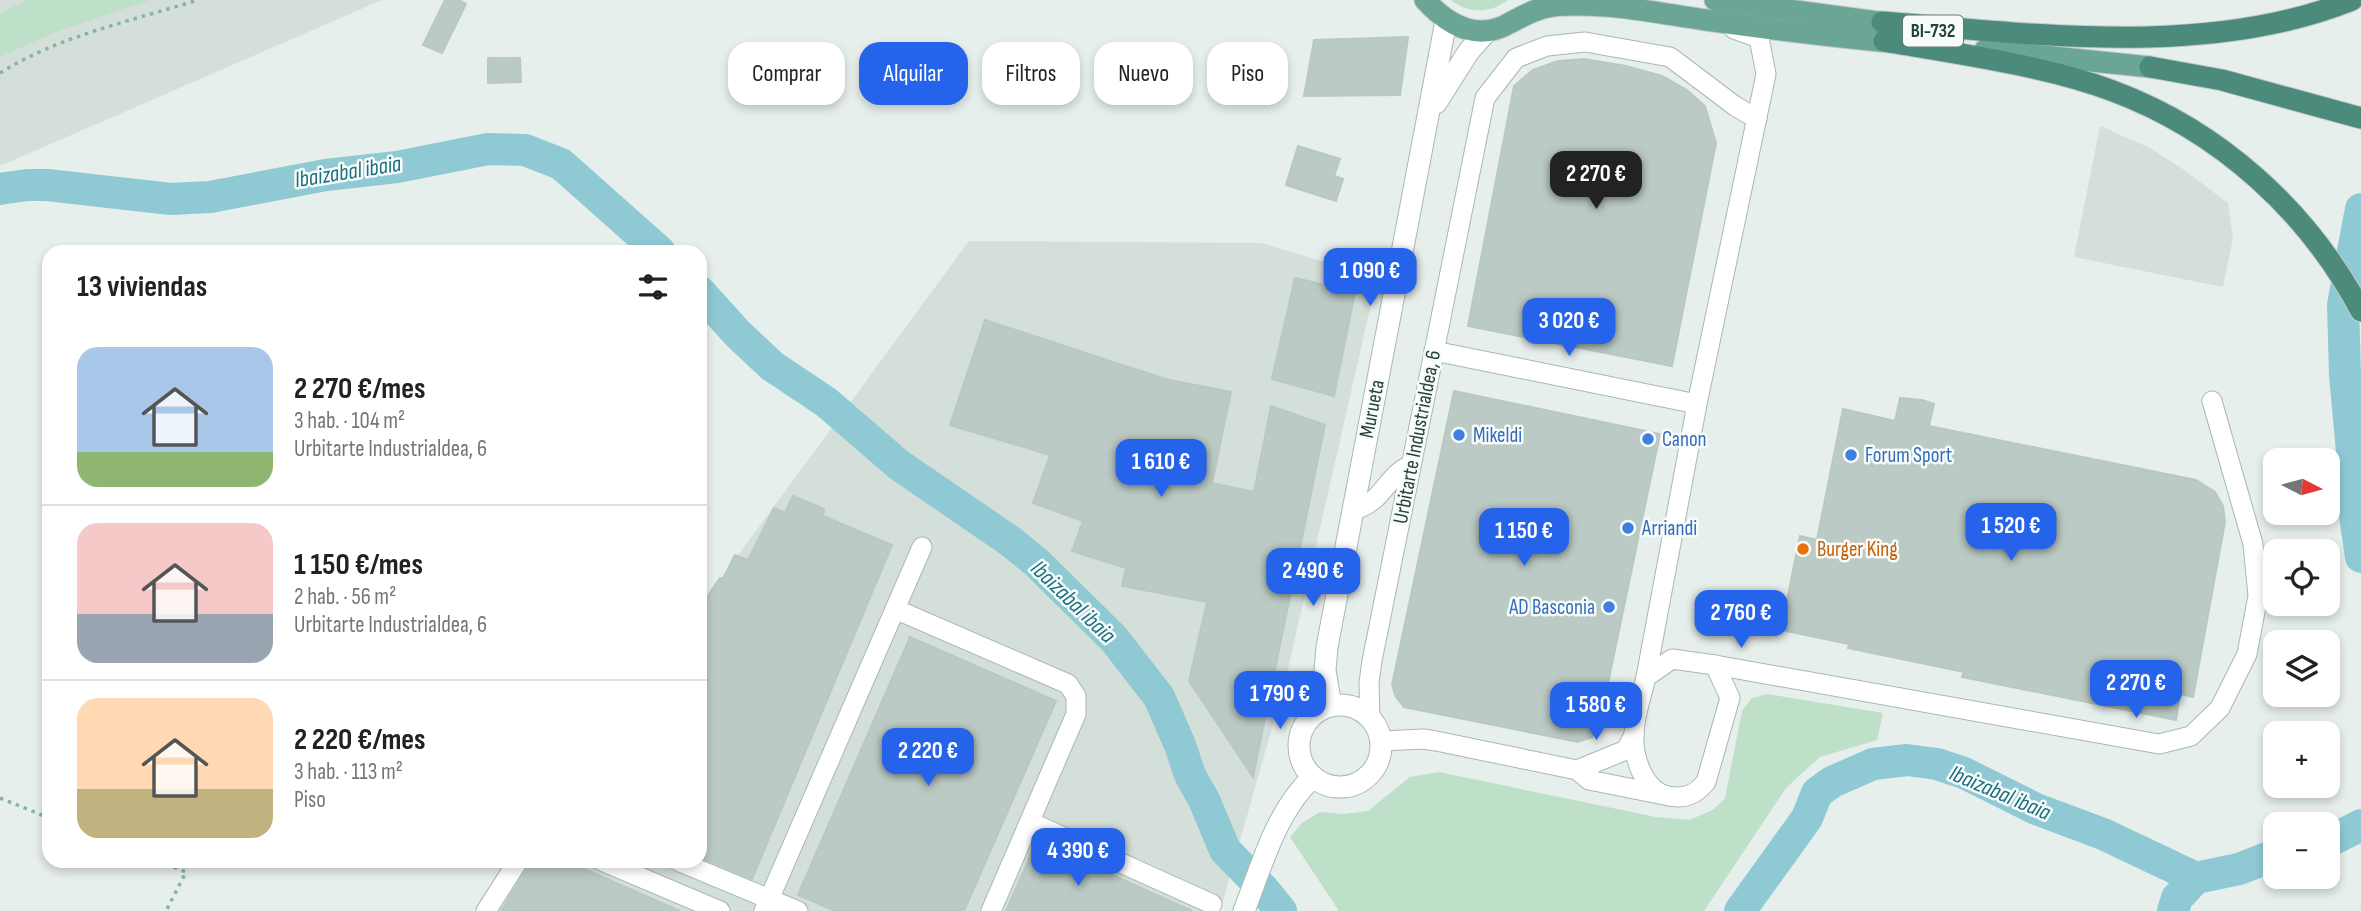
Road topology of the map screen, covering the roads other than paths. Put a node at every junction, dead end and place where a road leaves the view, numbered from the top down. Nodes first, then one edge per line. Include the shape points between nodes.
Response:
1 (1531, 0) edge
2 (2352, 0) edge
3 (1433, 7) edge
4 (1712, 10) edge
5 (1518, 17) junction
6 (1487, 31) junction
7 (1883, 32) junction
8 (2150, 67) joint
9 (1429, 114) junction
10 (2361, 118) edge
11 (1758, 119) junction
12 (2361, 312) edge
13 (1434, 351) junction
14 (2212, 401) dead end
15 (1697, 404) junction
16 (1411, 465) junction
17 (1353, 510) junction
18 (922, 547) dead end
19 (895, 609) junction
20 (1725, 668) junction
21 (1759, 674) junction
22 (1646, 677) junction
23 (1730, 698) junction
24 (1331, 706) junction
25 (1370, 716) junction
26 (1634, 735) junction
27 (1382, 741) junction
28 (1577, 770) junction
29 (1313, 777) junction
30 (1659, 794) junction
31 (1030, 822) junction
32 (514, 868) edge
33 (619, 868) edge
34 (692, 868) edge
35 (1212, 904) dead end
36 (1247, 904) edge
37 (766, 905) edge
38 (486, 911) edge
39 (720, 911) edge
40 (798, 911) edge
41 (991, 911) edge

1 - 5 main road, BI-732
2 - 7 highway via 2252,28 2143,37
3 - 6 main road via 1466,30
3 - 9 street, Murueta
4 - 5 main road, BI-732 via 1552,6
4 - 7 main road, BI-732
4 - 11 street via 1759,38 1766,74
5 - 6 main road, BI-732
6 - 9 street, Murueta
7 - 8 main road, BI-732
7 - 12 highway via 2112,90 2173,117 2235,158 2276,196 2311,234
8 - 10 highway via 2222,80
9 - 17 street, Murueta
11 - 13 street, Urbitarte Industrialdea, 6 via 1670,57 1585,42 1547,46 1516,58 1485,98
11 - 15 street
13 - 15 street
13 - 16 street, Urbitarte Industrialdea, 6
14 - 21 street via 2253,544 2258,596 2247,654 2220,708 2191,736 2159,744
15 - 22 street
16 - 17 street via 1368,506
16 - 25 street, Urbitarte Industrialdea, 6 via 1372,660
17 - 24 street, Murueta via 1327,646 1325,670
18 - 19 street
19 - 31 street via 1068,684 1076,696 1076,714
19 - 37 street
20 - 21 street
20 - 22 street via 1672,659
20 - 23 street
21 - 23 street
22 - 26 street
23 - 30 street via 1706,782 1697,793 1681,798
24 - 25 street via 1345,705
24 - 29 street via 1319,710 1302,730 1300,755
25 - 27 street
26 - 28 street via 1626,750
26 - 30 street via 1640,771
27 - 28 street via 1423,739
27 - 29 street via 1377,766 1360,783 1335,788
28 - 30 street via 1589,780
29 - 36 street via 1292,799
31 - 35 street
31 - 41 street
32 - 38 street
33 - 39 street
34 - 37 street
37 - 40 street

